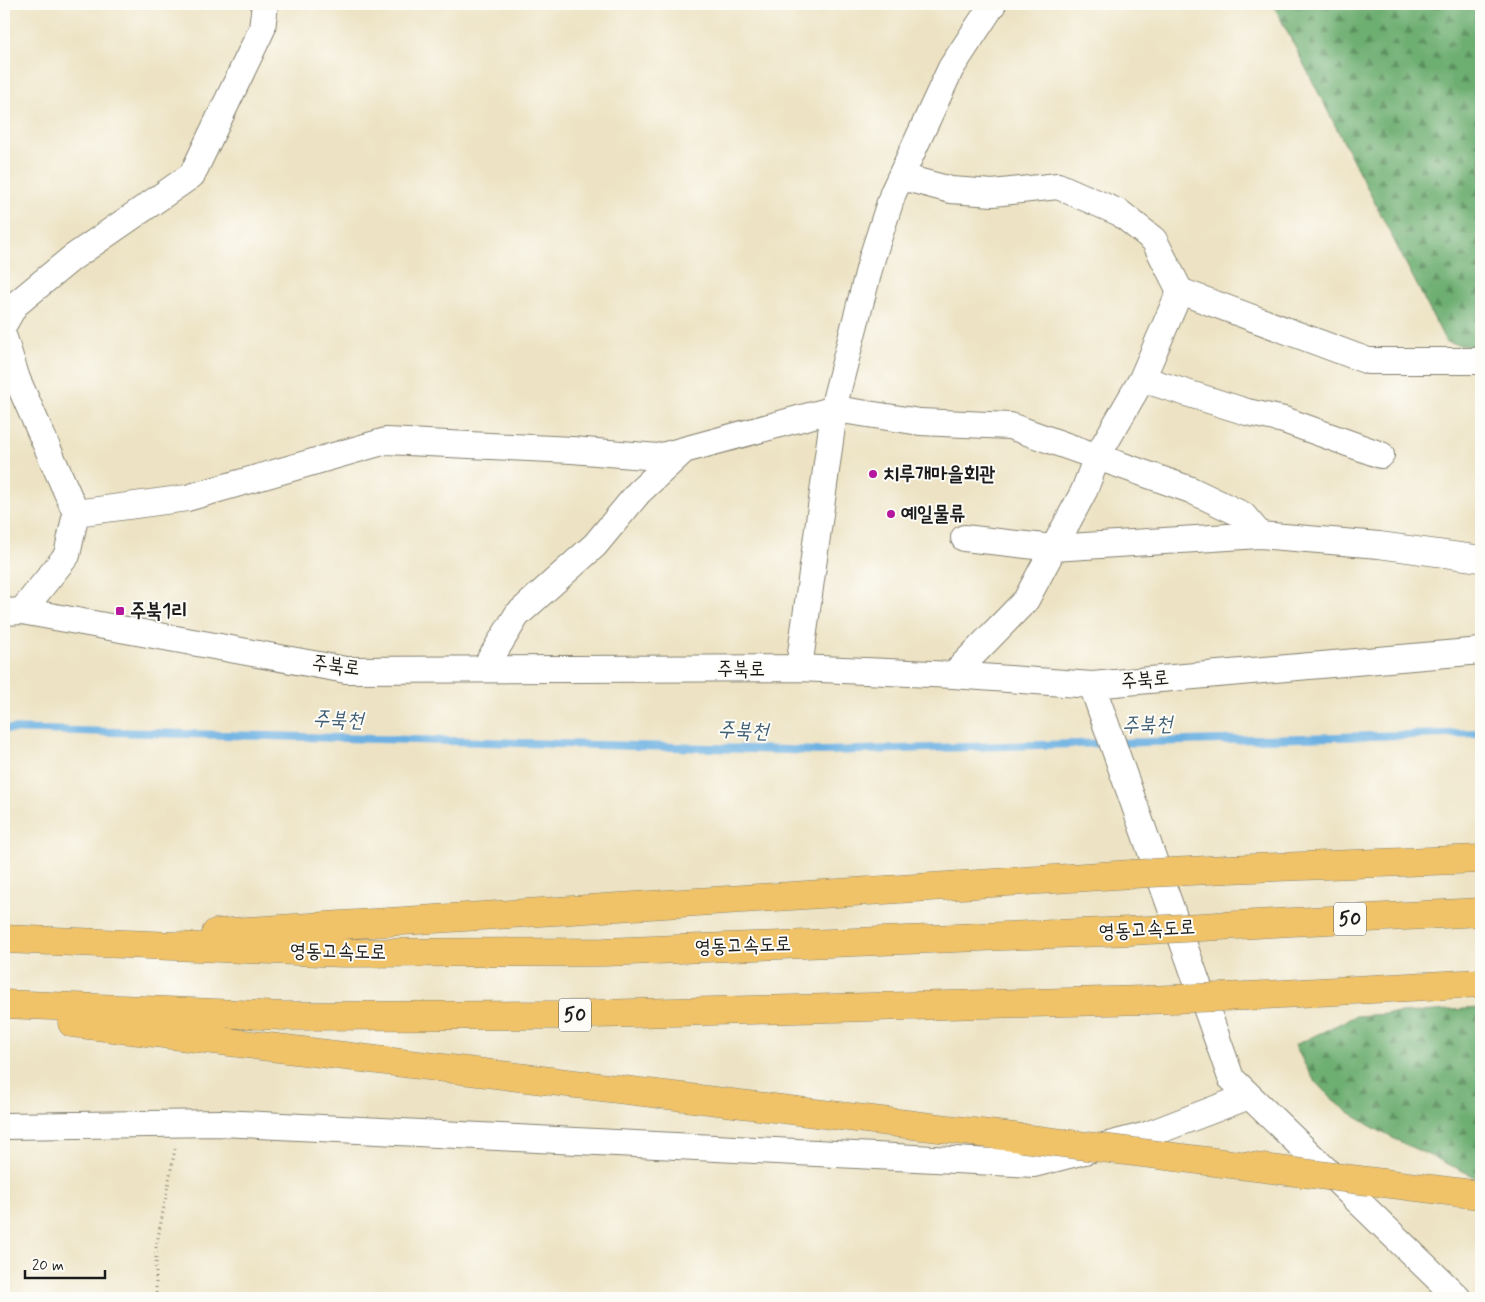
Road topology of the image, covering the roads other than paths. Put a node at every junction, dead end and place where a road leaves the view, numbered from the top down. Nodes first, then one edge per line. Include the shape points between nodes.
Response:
1 (265, 4) edge
2 (993, 4) edge
3 (902, 177) junction
4 (1180, 291) junction
5 (4, 324) edge
6 (4, 338) edge
7 (1481, 359) edge
8 (1142, 380) junction
9 (835, 409) junction
10 (684, 450) junction
11 (1381, 455) dead end
12 (1097, 457) junction
13 (76, 513) junction
14 (1260, 535) junction
15 (964, 538) dead end
16 (1054, 548) junction
17 (1481, 559) edge
18 (13, 611) edge
19 (1481, 651) edge
20 (799, 668) junction
21 (484, 669) junction
22 (953, 675) junction
23 (1092, 685) junction
24 (1481, 858) edge
25 (1481, 912) edge
26 (4, 939) edge
27 (61, 943) junction
28 (1481, 983) edge
29 (4, 1004) edge
30 (4, 1015) edge
31 (1249, 1096) junction
32 (4, 1126) edge
33 (1481, 1195) edge
34 (1458, 1298) edge

1 - 5 street via 262,29 192,175 72,258 14,305
2 - 3 street via 951,68
3 - 4 street via 951,190 993,193 1058,186 1120,213 1154,240
3 - 9 street via 893,193 872,258
4 - 7 street via 1368,361
4 - 8 street
6 - 13 street via 18,379
8 - 11 street via 1284,420
8 - 12 street
9 - 10 street
9 - 12 street via 920,422 1010,426
9 - 20 street
10 - 13 street via 658,457 386,441 187,498
10 - 21 street via 639,492 595,545 517,616
12 - 14 street via 1191,490 1242,515
12 - 16 street via 1084,491
13 - 18 street via 67,555
14 - 16 street
14 - 17 street via 1379,545
15 - 16 street
16 - 22 street via 1026,600
18 - 21 street, 주북로 via 346,670
19 - 23 street, 주북로
20 - 21 street, 주북로
20 - 22 street, 주북로
22 - 23 street, 주북로
23 - 31 street via 1230,1078
24 - 27 highway, bridge via 1132,874
25 - 27 highway, 영동고속도로 / 50, bridge via 1130,931 595,952 344,953
26 - 27 highway, 영동고속도로 / 50
28 - 29 highway, 50, bridge via 1146,1000 558,1015 284,1016
30 - 33 highway, bridge
31 - 32 street via 1147,1135 1034,1164 220,1123
31 - 34 street

